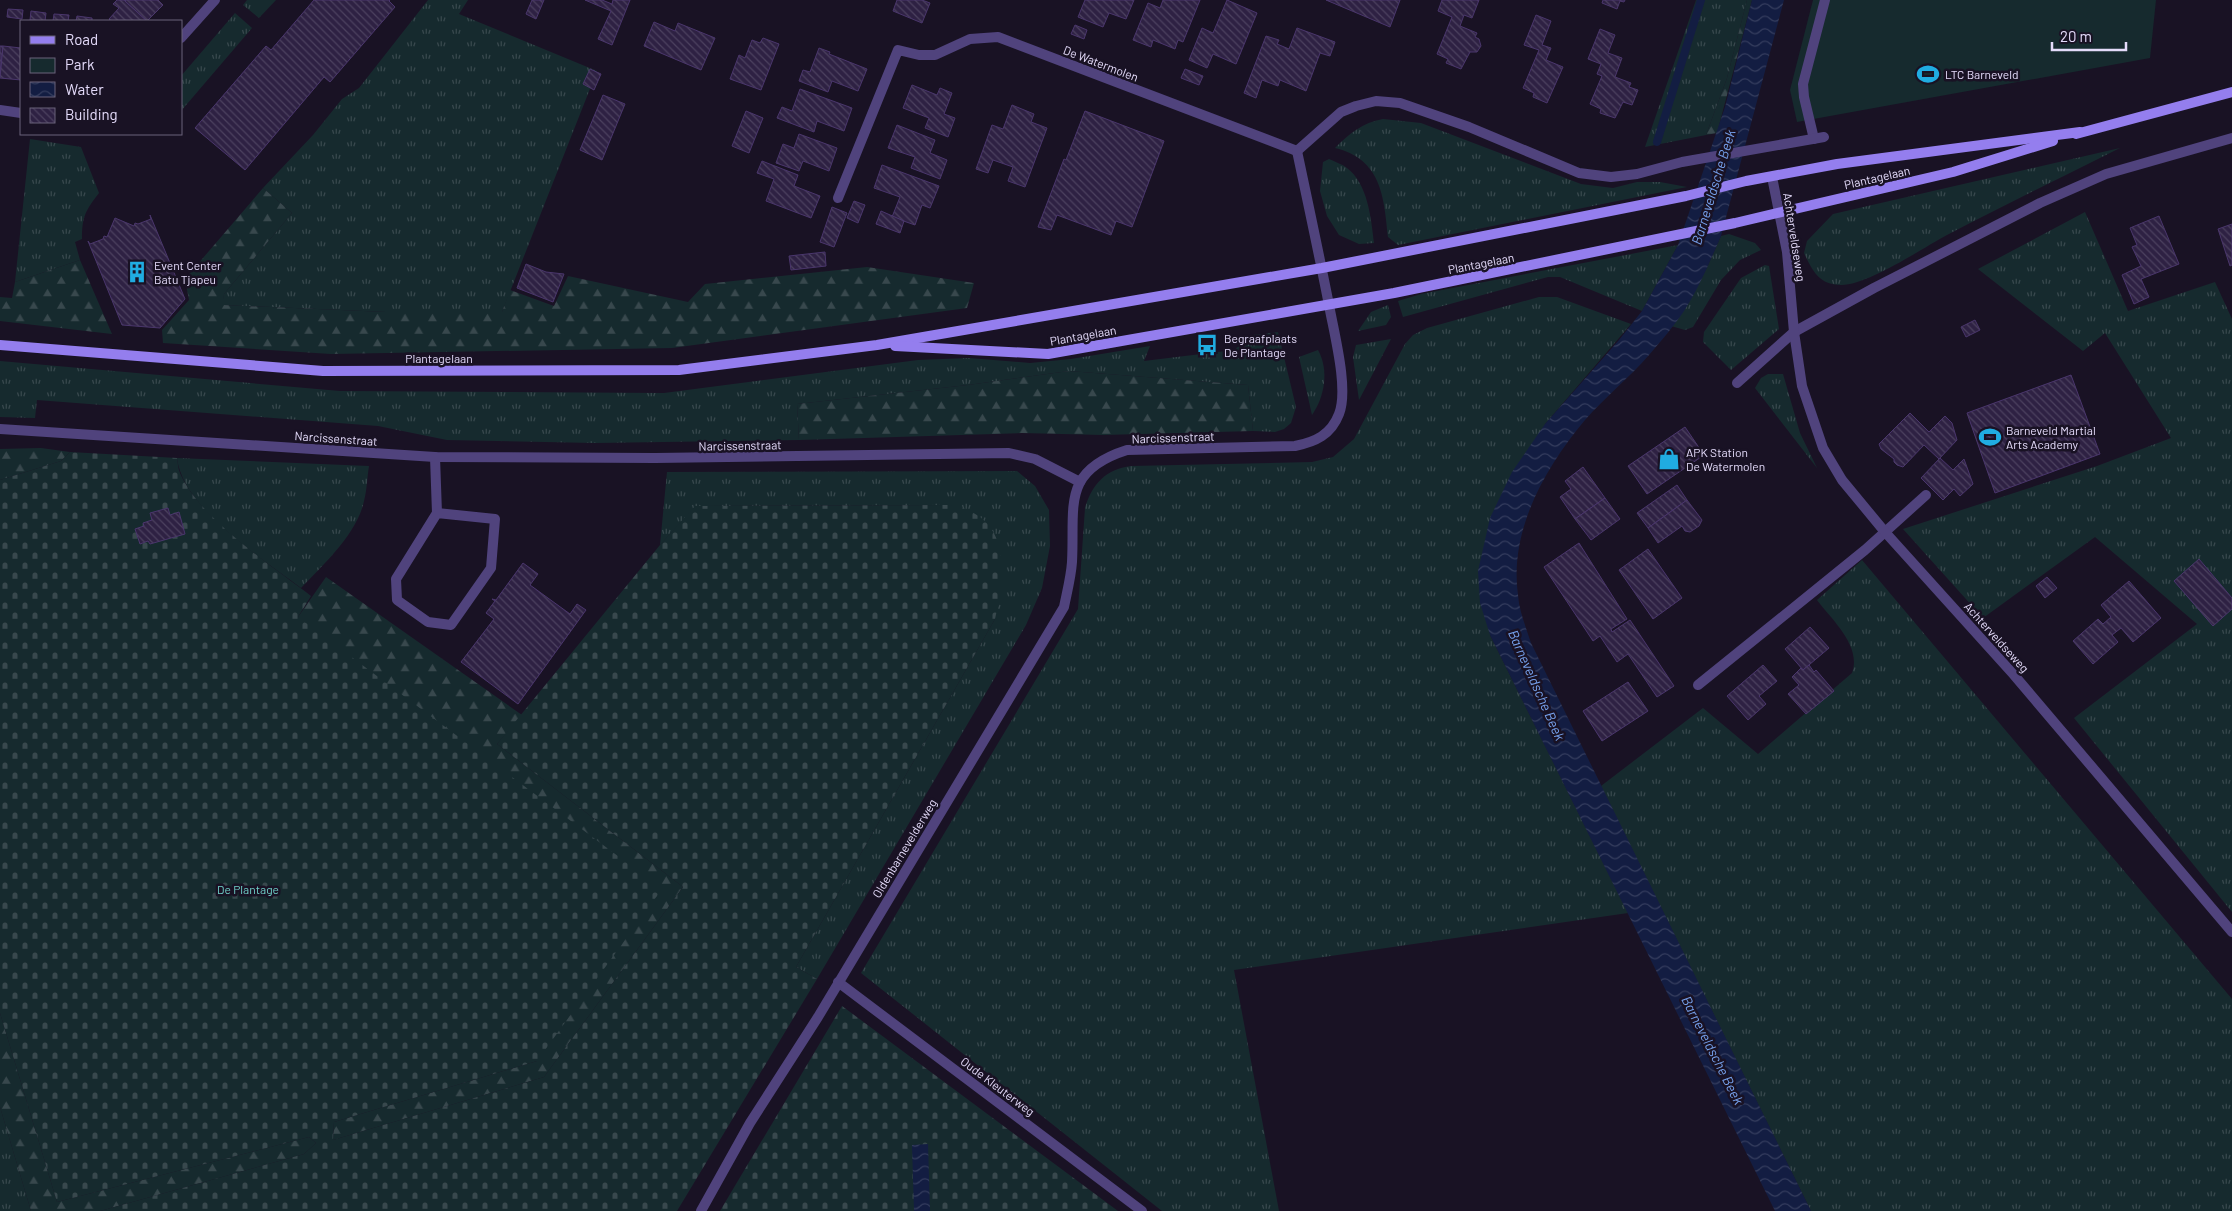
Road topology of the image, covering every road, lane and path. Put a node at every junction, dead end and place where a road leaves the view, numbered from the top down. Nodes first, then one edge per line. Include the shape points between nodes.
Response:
1 (215, 0) edge
2 (1825, 0) edge
3 (182, 37) edge
4 (2232, 92) edge
5 (0, 110) edge
6 (20, 113) edge
7 (2080, 132) junction
8 (2232, 138) edge
9 (1297, 151) junction
10 (1772, 177) junction
11 (838, 198) dead end
12 (1779, 213) junction
13 (1322, 268) junction
14 (1329, 305) junction
15 (1794, 332) junction
16 (877, 344) junction
17 (0, 345) edge
18 (1737, 383) dead end
19 (0, 429) edge
20 (435, 457) junction
21 (1080, 482) junction
22 (1926, 495) dead end
23 (437, 513) junction
24 (1885, 532) junction
25 (1698, 685) dead end
26 (2232, 932) edge
27 (838, 982) junction
28 (701, 1211) edge
29 (1142, 1211) edge

1 - 3 street
2 - 9 street via 1803,84 1804,97 1819,138 1611,177 1579,173 1460,124 1400,103 1376,101 1341,112
4 - 7 main road, Plantagelaan
5 - 6 street
7 - 10 main road, Plantagelaan via 1837,164
7 - 12 main road, Plantagelaan via 1953,172
8 - 15 street via 2106,174 2065,192
9 - 11 street, De Watermolen via 998,36 987,37 970,39 934,55 898,50
9 - 13 street
10 - 12 street, Achterveldseweg
10 - 13 main road, Plantagelaan
12 - 14 main road, Plantagelaan
12 - 15 street, Achterveldseweg via 1787,252
13 - 14 street
13 - 16 main road, Plantagelaan
14 - 16 main road, Plantagelaan via 1048,354
14 - 21 street, Narcissenstraat via 1344,398 1340,414 1327,433 1313,442 1296,446 1127,450 1093,464
15 - 18 street
15 - 24 street, Achterveldseweg via 1802,386 1823,448 1842,480
16 - 17 main road, Plantagelaan via 679,370 333,371
19 - 20 street, Narcissenstraat
20 - 21 street, Narcissenstraat via 655,458 1008,453 1035,459
20 - 23 street
21 - 27 street, Oldenbarnevelderweg via 1073,503 1072,563 1064,607
22 - 24 street
23 - 23 street via 396,580 397,600 428,622 450,626 491,568 495,519
24 - 25 street
24 - 26 street, Achterveldseweg via 2014,675
27 - 28 street, Oldenbarnevelderweg via 750,1123
27 - 29 street, Oude Kleuterweg

